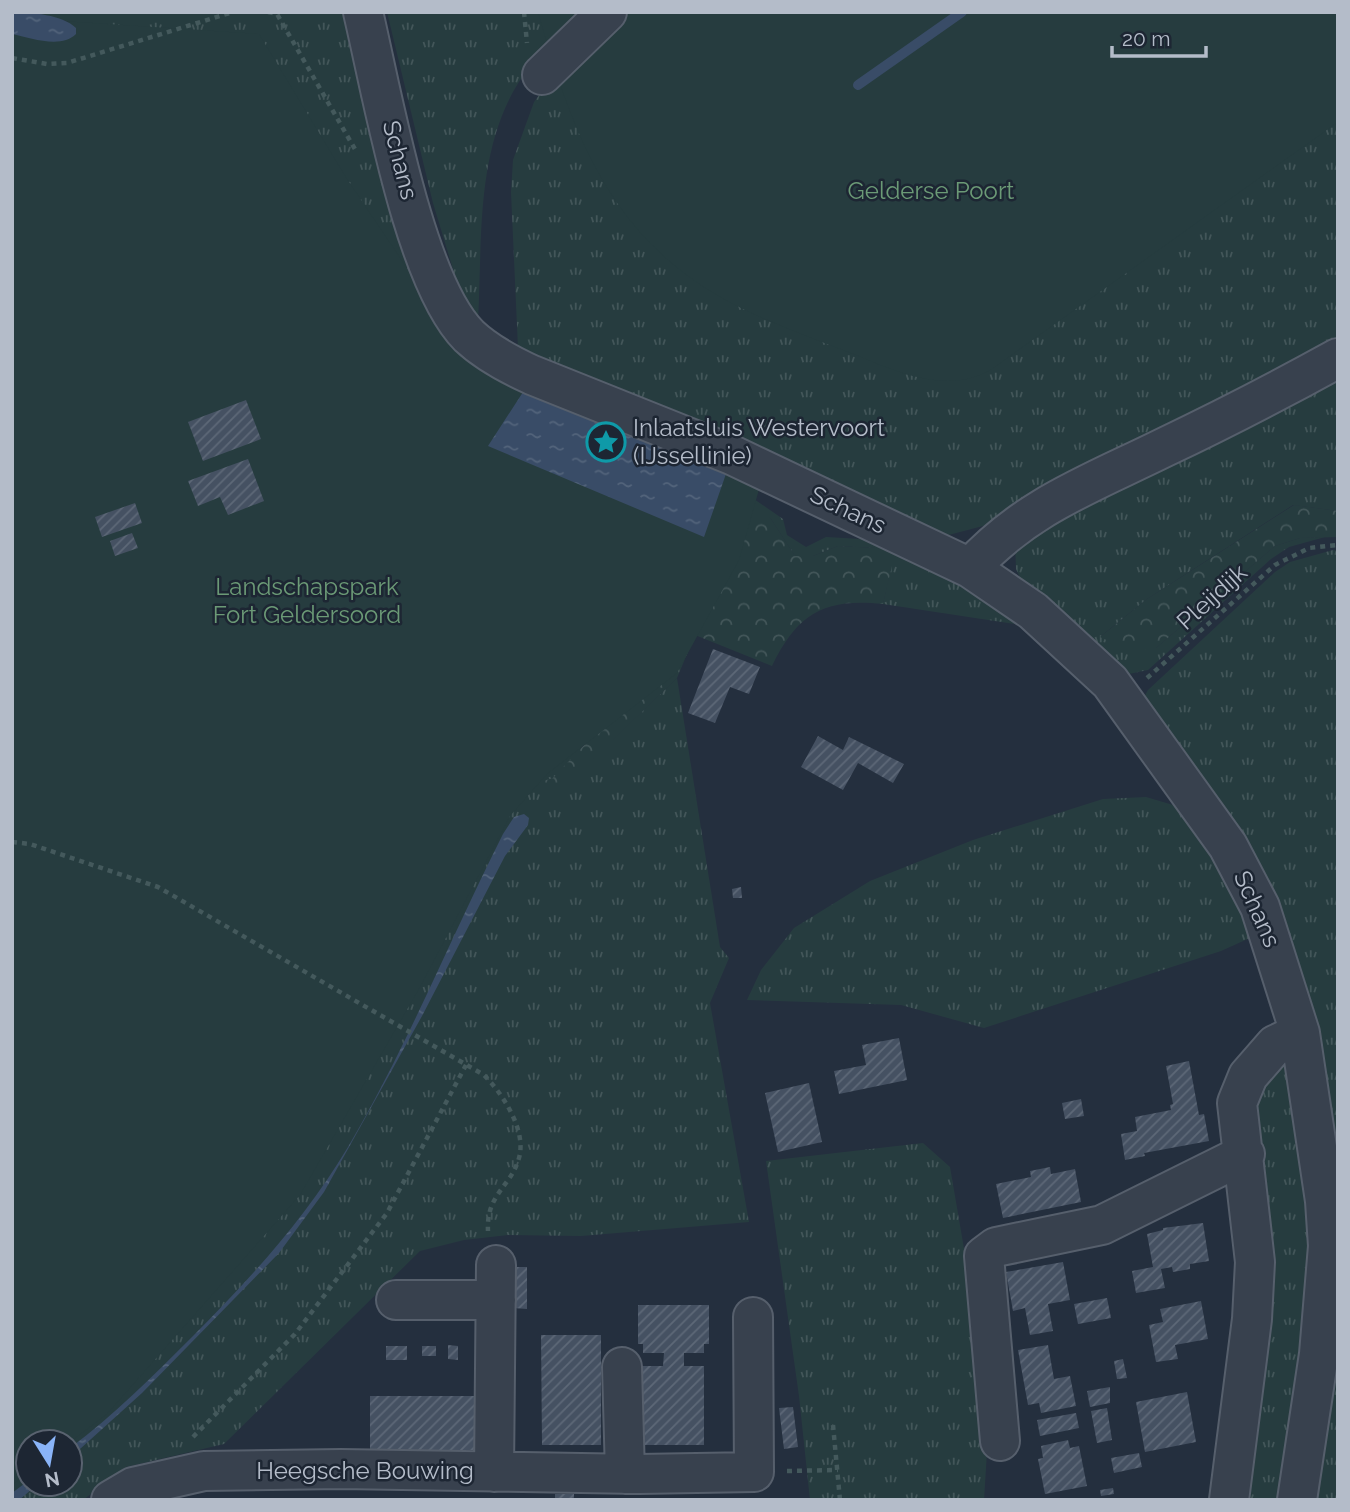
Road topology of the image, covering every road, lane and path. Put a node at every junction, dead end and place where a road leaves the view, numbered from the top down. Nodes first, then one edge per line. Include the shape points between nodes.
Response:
1 (233, 12) edge
2 (268, 12) edge
3 (363, 12) edge
4 (607, 12) edge
5 (12, 58) edge
6 (542, 75) dead end
7 (363, 162) dead end
8 (1338, 358) edge
9 (1338, 545) edge
10 (970, 568) junction
11 (1123, 700) junction
12 (12, 842) edge
13 (1300, 1033) junction
14 (466, 1065) junction
15 (1245, 1154) junction
16 (496, 1282) junction
17 (396, 1300) dead end
18 (753, 1317) dead end
19 (622, 1367) dead end
20 (833, 1425) dead end
21 (1000, 1441) dead end
22 (186, 1443) dead end
23 (835, 1470) junction
24 (800, 1471) dead end
25 (494, 1472) junction
26 (634, 1483) edge
27 (111, 1500) edge
28 (841, 1500) edge
29 (1229, 1500) edge
30 (1297, 1500) edge

1 - 5 path via 67,62
2 - 7 path via 277,14
3 - 10 street, Schans via 439,294 469,335 532,376 732,455
4 - 6 street
8 - 10 street via 1266,398 1052,501 1013,526
9 - 11 path, Pleijdijk via 1309,548 1275,565
10 - 11 street, Schans via 1033,611 1110,682
11 - 13 street, Schans via 1228,846 1260,906
12 - 14 path via 158,887
13 - 15 street via 1275,1045 1248,1076 1237,1102
13 - 30 street, Schans via 1328,1246 1319,1354
14 - 16 path via 497,1088 509,1108 520,1145 513,1170 490,1205 490,1256
14 - 22 path via 387,1213 295,1334
15 - 21 street via 1102,1225 996,1247 984,1256
15 - 29 street via 1255,1262
16 - 17 street
16 - 25 street
18 - 26 street, Heegsche Bouwing via 754,1472
19 - 26 street
20 - 23 path
23 - 24 path
23 - 28 path
25 - 26 street, Heegsche Bouwing
25 - 27 street, Heegsche Bouwing via 204,1471 133,1487

